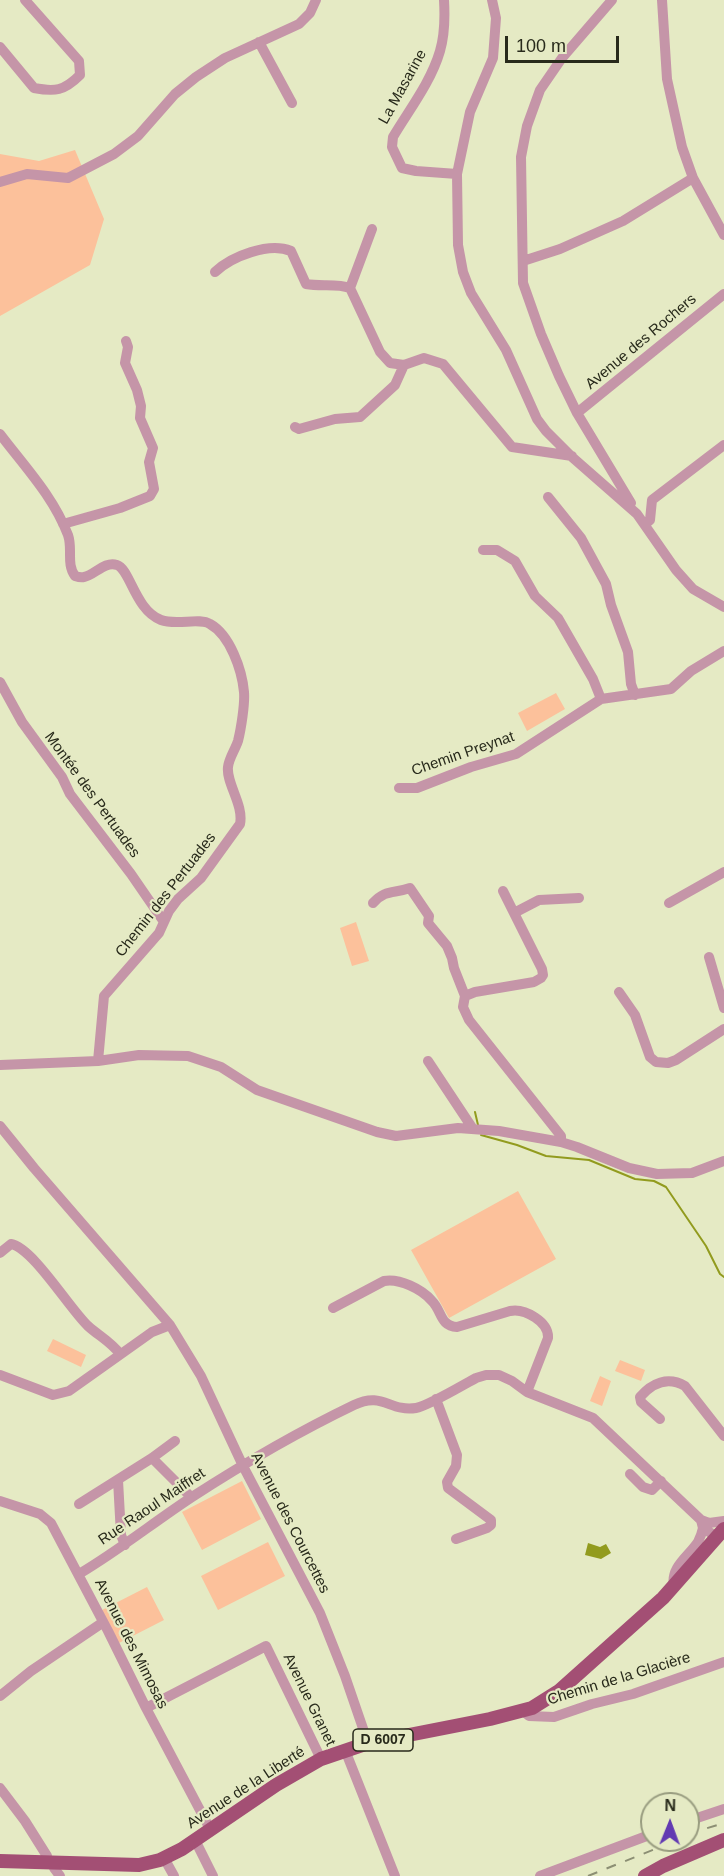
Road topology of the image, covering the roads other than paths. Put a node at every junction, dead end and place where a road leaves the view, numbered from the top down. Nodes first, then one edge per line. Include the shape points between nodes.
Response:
1 (25, 0) edge
2 (316, 0) edge
3 (444, 0) edge
4 (492, 0) edge
5 (612, 0) edge
6 (662, 0) edge
7 (259, 42) junction
8 (0, 47) edge
9 (292, 103) dead end
10 (457, 174) junction
11 (693, 178) junction
12 (0, 182) edge
13 (372, 229) dead end
14 (724, 235) edge
15 (523, 261) junction
16 (215, 272) dead end
17 (350, 288) junction
18 (724, 294) edge
19 (126, 341) dead end
20 (404, 365) junction
21 (578, 413) junction
22 (295, 428) dead end
23 (0, 434) edge
24 (724, 445) edge
25 (572, 456) junction
26 (548, 497) dead end
27 (637, 514) junction
28 (63, 524) junction
29 (645, 524) junction
30 (483, 550) dead end
31 (724, 607) edge
32 (724, 651) edge
33 (0, 682) edge
34 (635, 694) junction
35 (601, 699) junction
36 (399, 788) dead end
37 (724, 872) edge
38 (503, 891) dead end
39 (579, 898) dead end
40 (373, 903) dead end
41 (669, 903) dead end
42 (514, 913) junction
43 (164, 922) junction
44 (709, 957) dead end
45 (619, 992) dead end
46 (465, 996) junction
47 (724, 1008) edge
48 (724, 1029) edge
49 (98, 1061) junction
50 (428, 1061) dead end
51 (0, 1065) edge
52 (0, 1126) edge
53 (473, 1129) junction
54 (561, 1142) junction
55 (724, 1161) edge
56 (0, 1253) edge
57 (333, 1308) dead end
58 (170, 1325) junction
59 (120, 1354) junction
60 (0, 1375) edge
61 (527, 1392) junction
62 (436, 1399) junction
63 (660, 1419) dead end
64 (724, 1436) edge
65 (175, 1441) dead end
66 (152, 1458) junction
67 (243, 1466) junction
68 (630, 1474) dead end
69 (118, 1480) junction
70 (661, 1481) junction
71 (191, 1497) junction
72 (0, 1500) edge
73 (79, 1504) dead end
74 (724, 1521) edge
75 (704, 1524) junction
76 (720, 1533) edge
77 (456, 1539) dead end
78 (125, 1545) junction
79 (79, 1574) junction
80 (674, 1586) junction
81 (102, 1623) junction
82 (724, 1662) edge
83 (0, 1696) edge
84 (146, 1708) junction
85 (523, 1711) junction
86 (368, 1743) junction
87 (345, 1750) junction
88 (321, 1759) junction
89 (0, 1788) edge
90 (724, 1809) edge
91 (700, 1817) edge
92 (210, 1829) junction
93 (640, 1838) edge
94 (195, 1840) junction
95 (724, 1840) edge
96 (164, 1858) junction
97 (0, 1861) edge
98 (51, 1862) junction
99 (60, 1876) edge
100 (174, 1876) edge
101 (213, 1876) edge
102 (395, 1876) edge
103 (540, 1876) edge
104 (645, 1876) edge

1 - 8 street via 79,61 80,75 53,92 34,88
2 - 7 street via 299,24
3 - 10 street, La Masarine via 440,52 393,137 392,147 402,168
4 - 10 street via 496,18 493,58 470,112
5 - 15 street via 562,58 536,99 521,158
6 - 11 street via 667,79
7 - 9 street
7 - 12 street via 196,77 175,94 138,136 114,154 68,178 27,174
10 - 25 street via 458,245 471,293 506,350 537,419
11 - 14 street
11 - 15 street via 623,221
13 - 17 street
15 - 21 street via 523,283 541,334
16 - 17 street via 223,264 259,250 280,247 291,251 306,285
17 - 20 street via 380,352 390,363
18 - 21 street, Avenue des Rochers
19 - 28 street via 124,363 137,390 140,418 153,448 149,462 154,489 150,496 120,508
20 - 22 street via 395,385 360,417
20 - 25 street via 424,358 442,364 512,447
21 - 27 street
23 - 28 street, Chemin des Pertuades via 48,495
24 - 29 street via 652,500 651,520
25 - 27 street
26 - 34 street via 581,538 606,584 628,652
27 - 29 street
28 - 43 street, Chemin des Pertuades via 69,538 70,570 75,576 83,578 115,564 123,568 148,613 161,620 203,621 212,625 229,644 242,678 238,741 228,768 242,816 240,824 201,879 178,899
29 - 31 street via 693,589
30 - 35 street via 496,550 515,561 535,596 558,618
32 - 34 street, Chemin Preynat via 671,689
33 - 43 street, Montée des Pertuades via 22,723 70,794
34 - 35 street, Chemin Preynat
35 - 36 street, Chemin Preynat via 516,754 417,788
37 - 41 street
38 - 42 street
39 - 42 street via 539,900
40 - 46 street via 381,895 410,888 429,916 428,923 447,946
42 - 46 street via 543,975 534,982
43 - 49 street, Chemin des Pertuades via 159,933 104,996
44 - 47 street
45 - 48 street via 656,1062 676,1060
46 - 54 street via 463,1007 469,1020 561,1136
49 - 51 street
49 - 53 street via 139,1055 188,1056 221,1066 257,1090 377,1132 396,1136
50 - 53 street
52 - 58 street, Avenue des Courcettes
53 - 54 street
54 - 55 street via 629,1168 657,1174 692,1173
56 - 59 street via 11,1244 16,1245 88,1326
57 - 61 street via 391,1280 426,1295 449,1327 525,1311 549,1331
58 - 59 street
58 - 67 street, Avenue des Courcettes via 201,1376
59 - 60 street via 69,1392 53,1395
61 - 62 street, Rue Raoul Maiffret via 499,1375 486,1375
61 - 70 street, Rue Raoul Maiffret via 593,1418
62 - 67 street, Rue Raoul Maiffret via 418,1408 405,1409 377,1400 364,1401 314,1424
62 - 77 street via 457,1455 448,1488 490,1520 487,1528
63 - 64 street via 640,1397 648,1388 670,1380 685,1386
65 - 66 street
66 - 69 street
66 - 71 street
67 - 71 street, Rue Raoul Maiffret
67 - 86 street, Avenue des Courcettes via 320,1613
68 - 70 street via 652,1490
69 - 73 street
69 - 78 street
70 - 75 street, Rue Raoul Maiffret
71 - 78 street, Rue Raoul Maiffret
72 - 79 street, Avenue des Mimosas via 40,1514 51,1523
74 - 75 street
75 - 76 street, Rue Raoul Maiffret
75 - 80 street via 699,1539 675,1571
76 - 80 main road, Avenue de la Liberté / D 6007
78 - 79 street, Rue Raoul Maiffret
79 - 81 street, Avenue des Mimosas
80 - 85 main road, Avenue de la Liberté / D 6007 via 559,1691
81 - 83 street
81 - 84 street, Avenue des Mimosas
82 - 85 street, Chemin de la Glacière via 554,1717 529,1716
84 - 88 street, Avenue Granet via 266,1646
84 - 92 street, Avenue des Mimosas
85 - 86 main road, Avenue de la Liberté / D 6007
86 - 87 main road, Avenue de la Liberté / D 6007
87 - 88 main road, Avenue de la Liberté / D 6007
87 - 102 street
88 - 92 main road, Avenue de la Liberté / D 6007
89 - 98 street
90 - 91 street
92 - 94 main road, Avenue de la Liberté / D 6007
93 - 103 street
94 - 96 main road, Avenue de la Liberté / D 6007
94 - 101 street
95 - 104 main road
96 - 98 main road, Avenue de la Liberté / D 6007 via 139,1865
96 - 100 street
97 - 98 main road, Avenue de la Liberté / D 6007
98 - 99 street

